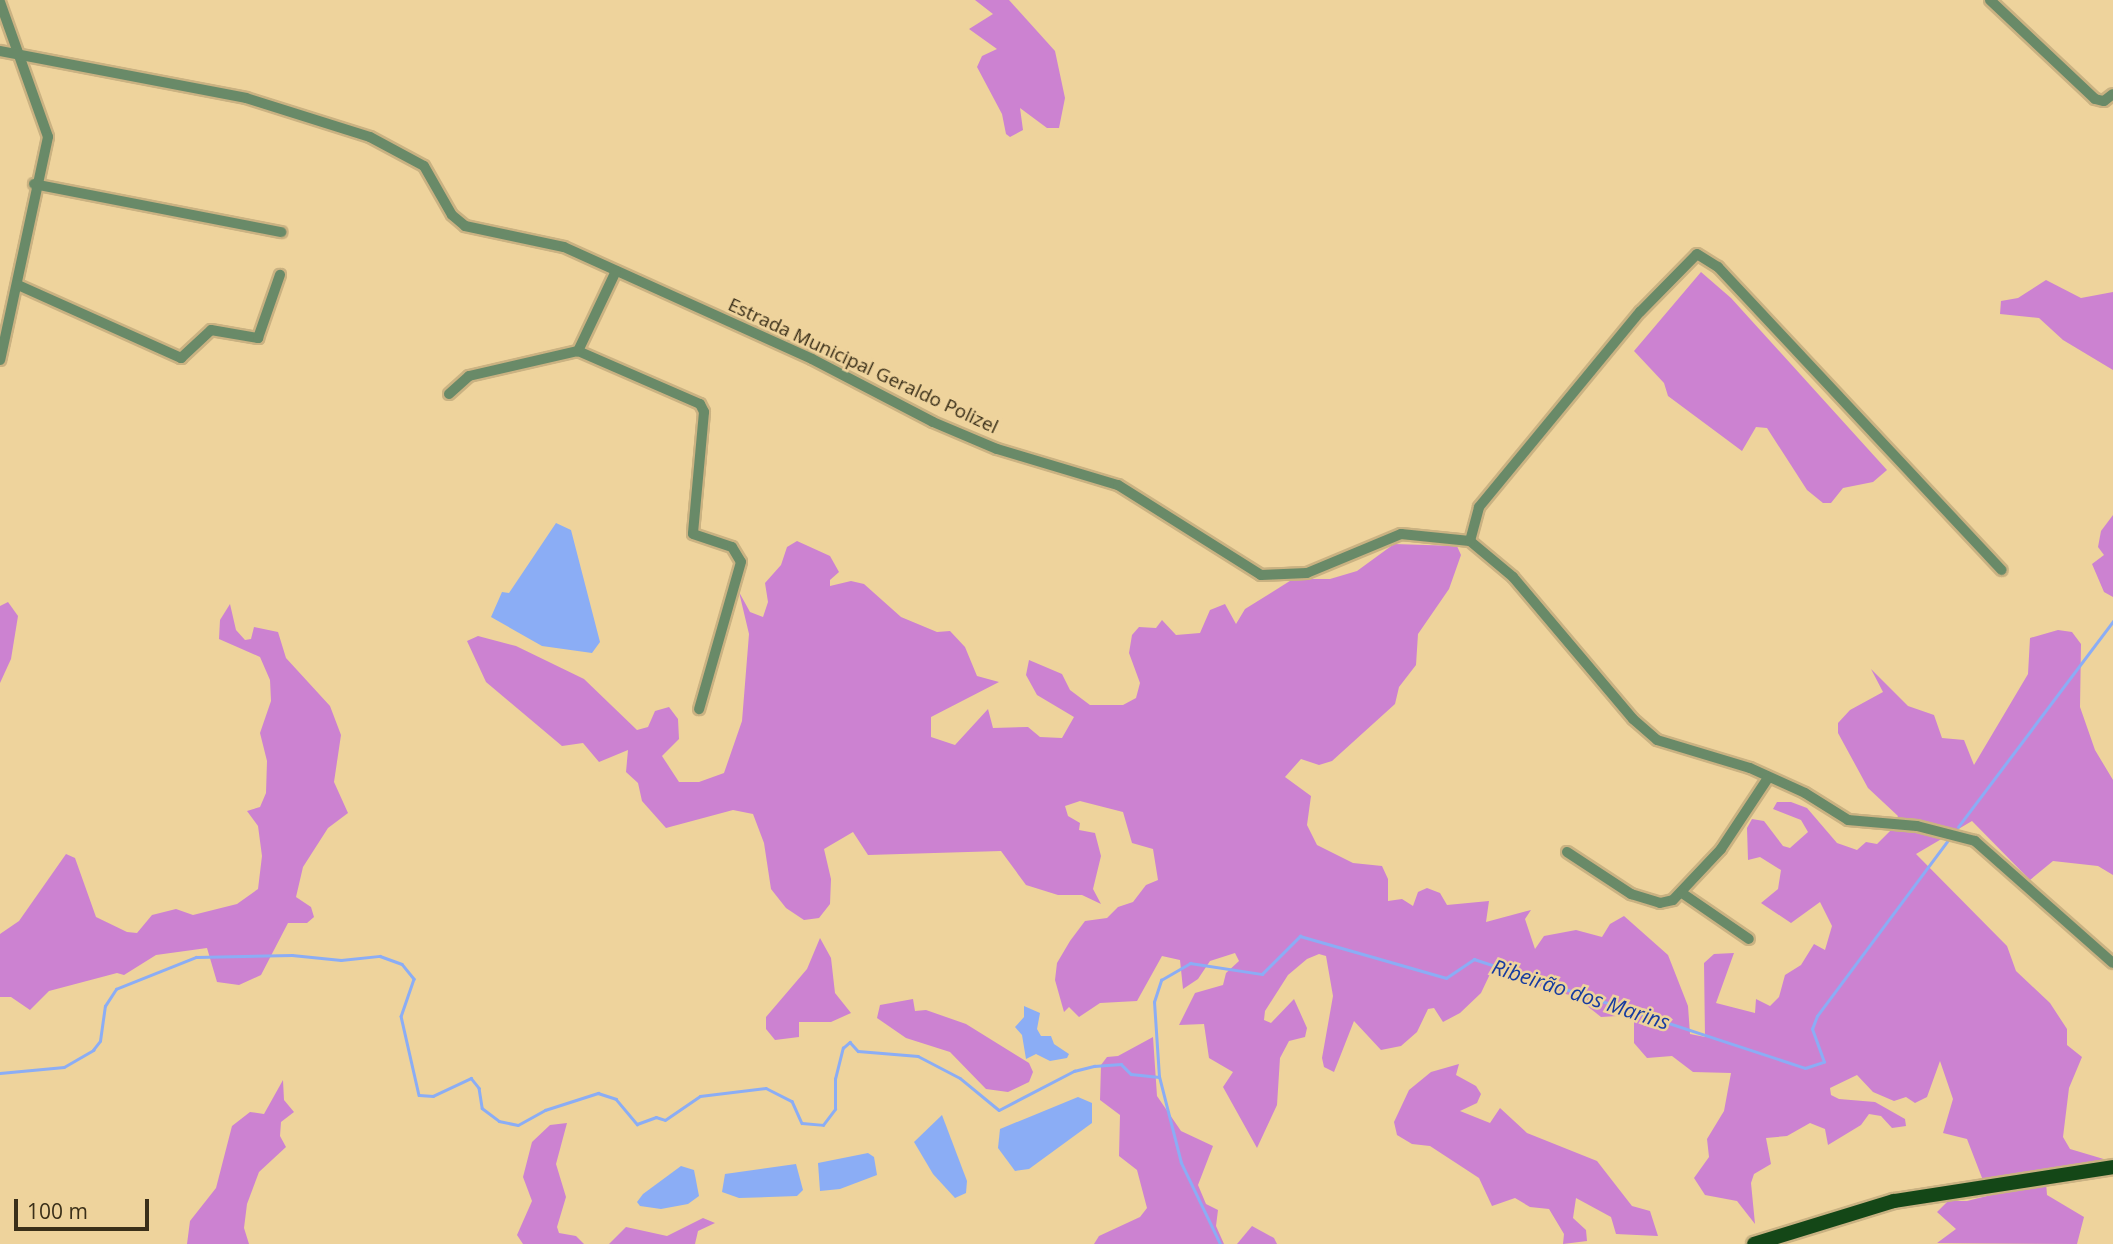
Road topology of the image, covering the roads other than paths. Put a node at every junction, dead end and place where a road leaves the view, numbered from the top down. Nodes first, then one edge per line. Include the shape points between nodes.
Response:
1 (1990, 0) edge
2 (0, 2) edge
3 (0, 51) edge
4 (18, 53) junction
5 (2113, 94) edge
6 (34, 184) junction
7 (281, 232) dead end
8 (616, 271) junction
9 (280, 275) dead end
10 (18, 285) junction
11 (578, 352) junction
12 (0, 360) edge
13 (449, 394) dead end
14 (1469, 541) junction
15 (2002, 570) dead end
16 (699, 709) dead end
17 (1768, 778) junction
18 (1567, 852) dead end
19 (1682, 893) junction
20 (1749, 939) dead end
21 (2113, 963) edge
22 (2113, 1167) edge
23 (1754, 1244) edge

1 - 5 street via 2095,99 2104,101
2 - 4 street
3 - 4 street, Estrada Municipal Geraldo Polizel
4 - 6 street via 48,137
4 - 8 street, Estrada Municipal Geraldo Polizel via 246,98 370,137 424,166 452,215 465,226 548,242
6 - 7 street
6 - 10 street
8 - 11 street
8 - 14 street, Estrada Municipal Geraldo Polizel via 812,359 933,422 997,449 1118,485 1261,575 1307,573 1401,534
9 - 10 street via 258,338 211,330 181,358
10 - 12 street
11 - 13 street via 469,376
11 - 16 street via 703,407 693,534 732,547 741,562
14 - 15 street via 1479,507 1640,312 1697,254 1718,267
14 - 17 street via 1513,577 1633,719 1657,740
17 - 19 street via 1721,849
17 - 21 street via 1805,793 1847,820 1917,826 1975,841
18 - 19 street via 1646,900 1660,903
19 - 20 street
22 - 23 main road via 1894,1201

